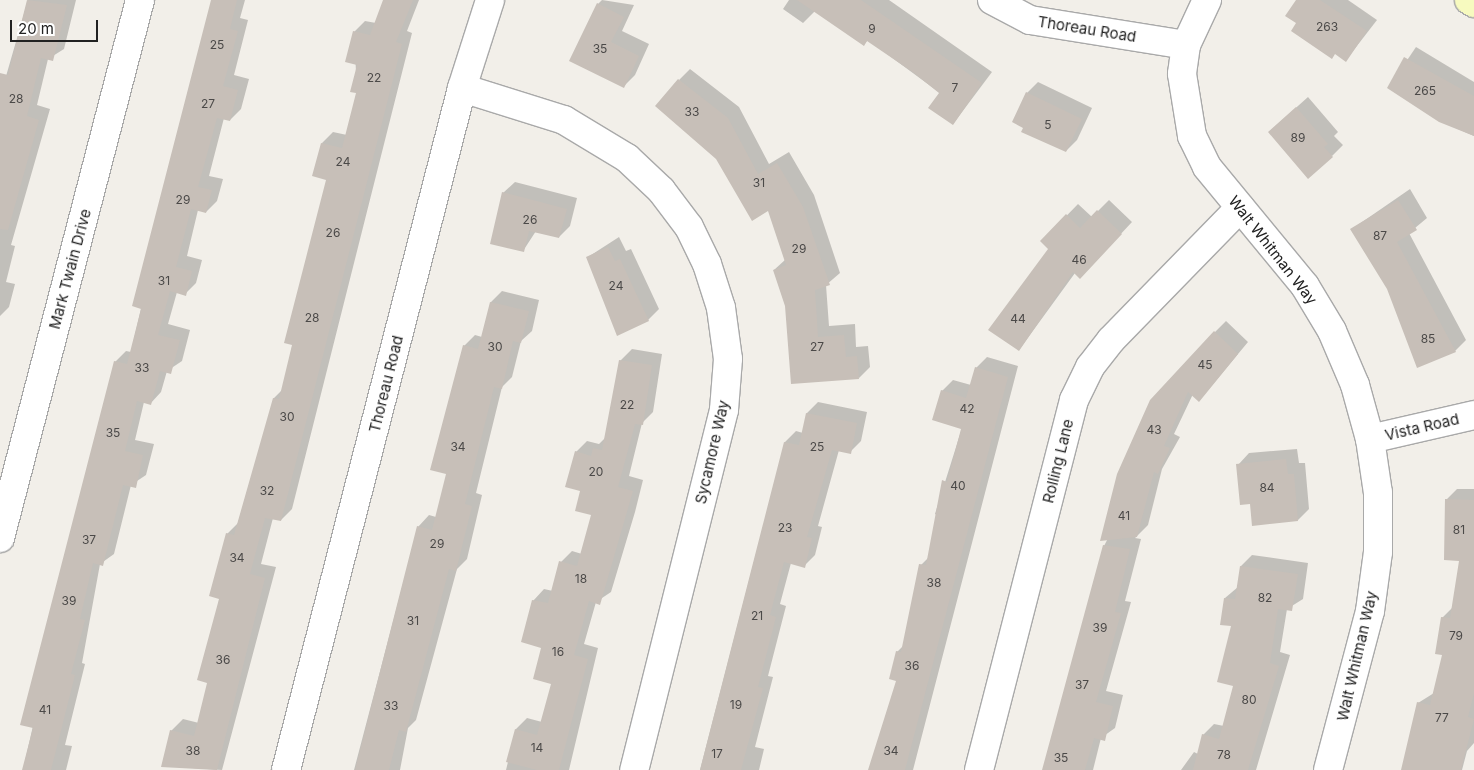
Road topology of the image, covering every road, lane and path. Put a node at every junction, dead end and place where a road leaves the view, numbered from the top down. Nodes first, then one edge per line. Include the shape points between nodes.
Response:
1 (140, 0) edge
2 (490, 0) edge
3 (992, 0) edge
4 (1207, 0) edge
5 (1469, 0) edge
6 (1474, 2) edge
7 (1186, 45) junction
8 (462, 88) junction
9 (1240, 208) junction
10 (1474, 415) edge
11 (1370, 439) junction
12 (0, 538) edge
13 (286, 770) edge
14 (634, 770) edge
15 (979, 770) edge
16 (1328, 770) edge

1 - 12 street, Mark Twain Drive
2 - 8 street, Thoreau Road
3 - 7 street, Thoreau Road via 1030,20
4 - 7 street, Walt Whitman Way
5 - 6 street
7 - 9 street, Walt Whitman Way via 1184,99 1192,136 1207,167
8 - 13 street, Thoreau Road
8 - 14 street, Sycamore Way via 564,120 627,158 661,190 689,227 708,264 721,308 728,359 724,410
9 - 11 street, Walt Whitman Way via 1305,286 1332,331 1355,384
9 - 15 street, Rolling Lane via 1111,340 1090,367 1074,400
10 - 11 street, Vista Road
11 - 16 street, Walt Whitman Way via 1378,493 1378,552 1370,610

